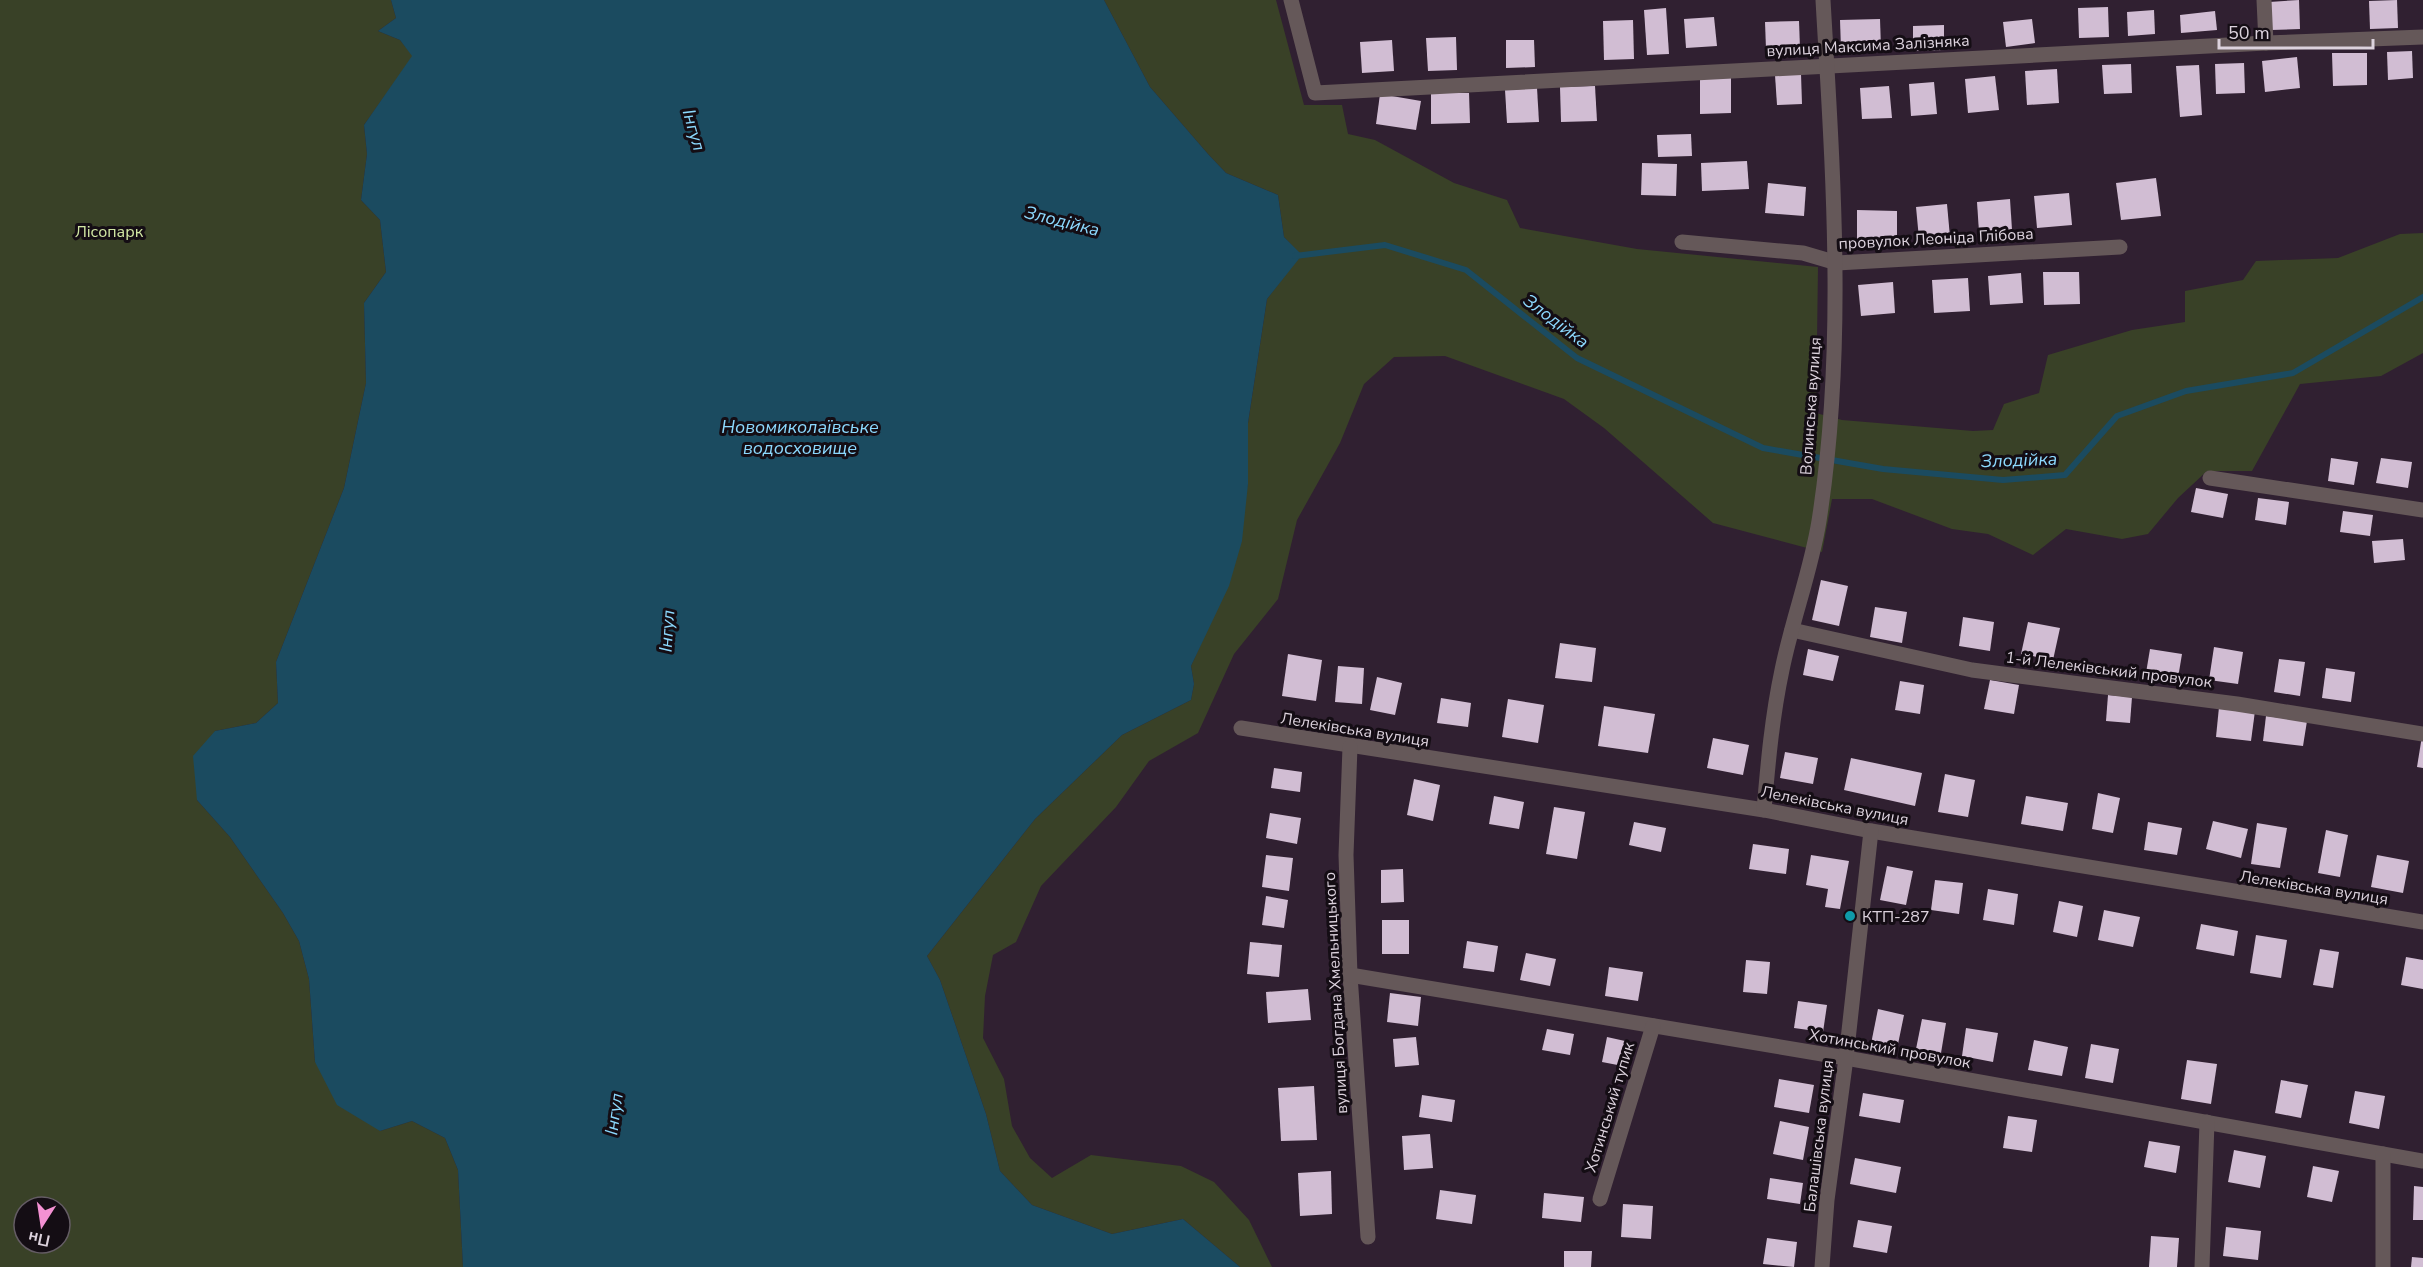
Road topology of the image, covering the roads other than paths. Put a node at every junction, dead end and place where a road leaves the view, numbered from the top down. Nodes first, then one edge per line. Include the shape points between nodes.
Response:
1 (1291, 0) edge
2 (1823, 0) edge
3 (2264, 0) edge
4 (2423, 37) edge
5 (2266, 42) junction
6 (1827, 65) junction
7 (1682, 242) dead end
8 (2120, 247) dead end
9 (1837, 263) junction
10 (2210, 478) dead end
11 (2423, 510) edge
12 (1792, 630) junction
13 (1241, 728) dead end
14 (2423, 734) edge
15 (1350, 747) junction
16 (1764, 810) junction
17 (1871, 831) junction
18 (2423, 923) edge
19 (1350, 975) junction
20 (1653, 1026) junction
21 (1846, 1058) junction
22 (2207, 1122) junction
23 (2383, 1154) junction
24 (2423, 1161) edge
25 (1600, 1199) dead end
26 (1368, 1237) dead end
27 (1822, 1267) edge
28 (2202, 1267) edge
29 (2383, 1267) edge

1 - 6 street, вулиця Максима Залізняка via 1315,93
2 - 6 street, Волинська вулиця
3 - 5 street
4 - 5 street, вулиця Максима Залізняка
5 - 6 street, вулиця Максима Залізняка
6 - 9 street, Волинська вулиця
7 - 9 street, провулок Леоніда Глібова via 1803,253
8 - 9 street, провулок Леоніда Глібова
9 - 12 street, Волинська вулиця via 1819,522
10 - 11 street
12 - 14 street, 1-й Лелеківський провулок via 1972,670 2237,704
12 - 16 street, Волинська вулиця via 1772,725
13 - 15 street, Лелеківська вулиця
15 - 16 street, Лелеківська вулиця
15 - 19 street, вулиця Богдана Хмельницького via 1346,855
16 - 17 street, Лелеківська вулиця
17 - 18 street, Лелеківська вулиця
17 - 21 street, Балашівська вулиця
19 - 20 street, Хотинський провулок
19 - 26 street, вулиця Богдана Хмельницького
20 - 21 street, Хотинський провулок
20 - 25 street, Хотинський тупик
21 - 22 street, Хотинський провулок
21 - 27 street, Балашівська вулиця
22 - 23 street, Хотинський провулок
22 - 28 street
23 - 24 street, Хотинський провулок
23 - 29 street

